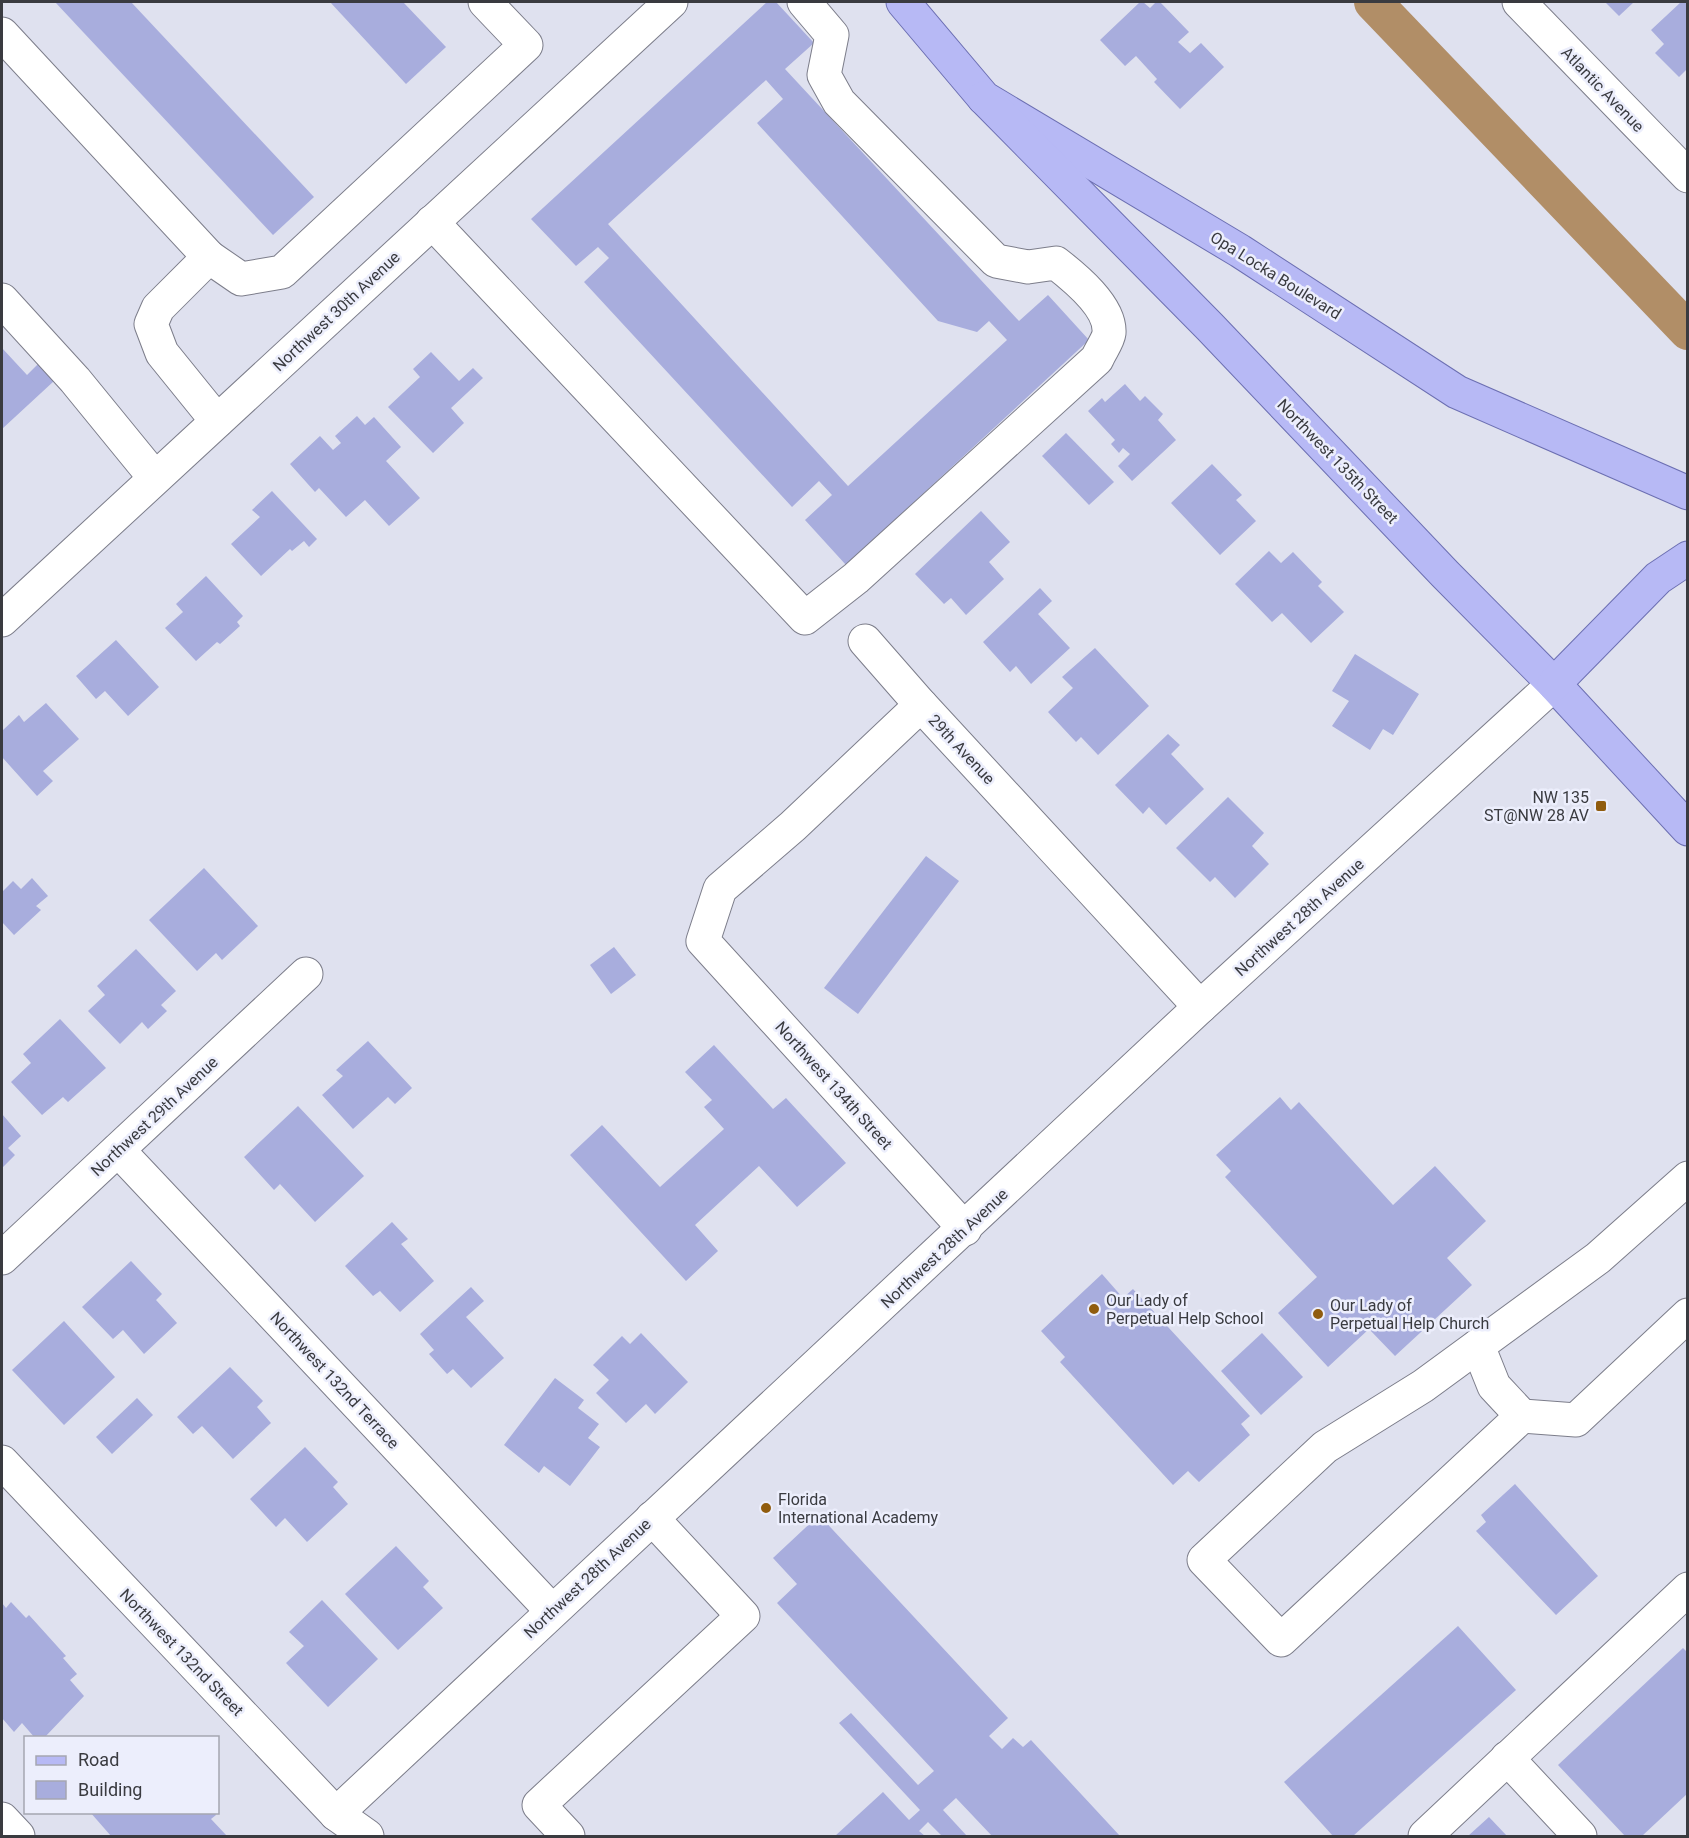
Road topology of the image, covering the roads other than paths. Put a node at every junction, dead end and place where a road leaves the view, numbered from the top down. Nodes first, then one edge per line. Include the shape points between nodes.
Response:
1 (485, 2) edge
2 (670, 2) edge
3 (804, 2) edge
4 (903, 2) edge
5 (1519, 2) edge
6 (2, 34) edge
7 (984, 98) junction
8 (1688, 176) edge
9 (432, 222) junction
10 (209, 257) junction
11 (2, 300) edge
12 (217, 421) junction
13 (154, 478) junction
14 (1688, 493) edge
15 (1688, 558) edge
16 (2, 620) edge
17 (865, 641) dead end
18 (1554, 684) junction
19 (921, 705) junction
20 (1688, 829) edge
21 (703, 940) joint
22 (306, 974) dead end
23 (1200, 1007) junction
24 (118, 1149) junction
25 (1688, 1178) edge
26 (965, 1229) junction
27 (2, 1258) edge
28 (1688, 1315) edge
29 (1478, 1346) junction
30 (1522, 1416) junction
31 (2, 1462) edge
32 (652, 1518) junction
33 (1684, 1600) edge
34 (552, 1611) junction
35 (1508, 1758) junction
36 (336, 1815) junction
37 (2, 1819) edge
38 (18, 1836) edge
39 (367, 1836) edge
40 (568, 1836) edge
41 (1425, 1836) edge
42 (1580, 1836) edge

1 - 10 street via 526,45 282,272 241,279
2 - 9 street, Northwest 30th Avenue
3 - 9 street via 832,35 824,75 839,102 996,261 1028,267 1056,263 1083,284 1104,314 1109,333 1097,359 855,578 805,618
4 - 7 main road, Opa Locka Boulevard
5 - 8 street, Atlantic Avenue
6 - 10 street
7 - 14 main road, Opa Locka Boulevard via 1240,251 1457,392
7 - 18 main road, Northwest 135th Street
9 - 12 street, Northwest 30th Avenue
10 - 12 street via 158,308 151,324 162,353
11 - 13 street via 75,380
12 - 13 street, Northwest 30th Avenue
13 - 16 street, Northwest 30th Avenue
15 - 18 main road via 1659,578
17 - 19 street
18 - 20 main road, Northwest 135th Street
18 - 23 street, Northwest 28th Avenue
19 - 21 street, 29th Avenue via 720,889
19 - 23 street, 29th Avenue
21 - 26 street, Northwest 134th Street
22 - 24 street, Northwest 29th Avenue
23 - 26 street, Northwest 28th Avenue
24 - 27 street, Northwest 29th Avenue
24 - 34 street, Northwest 132nd Terrace
25 - 29 street via 1598,1258
26 - 32 street, Northwest 28th Avenue
28 - 30 street via 1576,1420
29 - 30 street via 1494,1386
29 - 30 street via 1423,1386 1325,1447 1204,1560 1281,1640
31 - 36 street, Northwest 132nd Street
32 - 34 street, Northwest 28th Avenue
32 - 40 street via 743,1616 539,1805
33 - 35 street
34 - 36 street, Northwest 28th Avenue
35 - 41 street
35 - 42 street
36 - 39 street, Northwest 132nd Street
37 - 38 street

